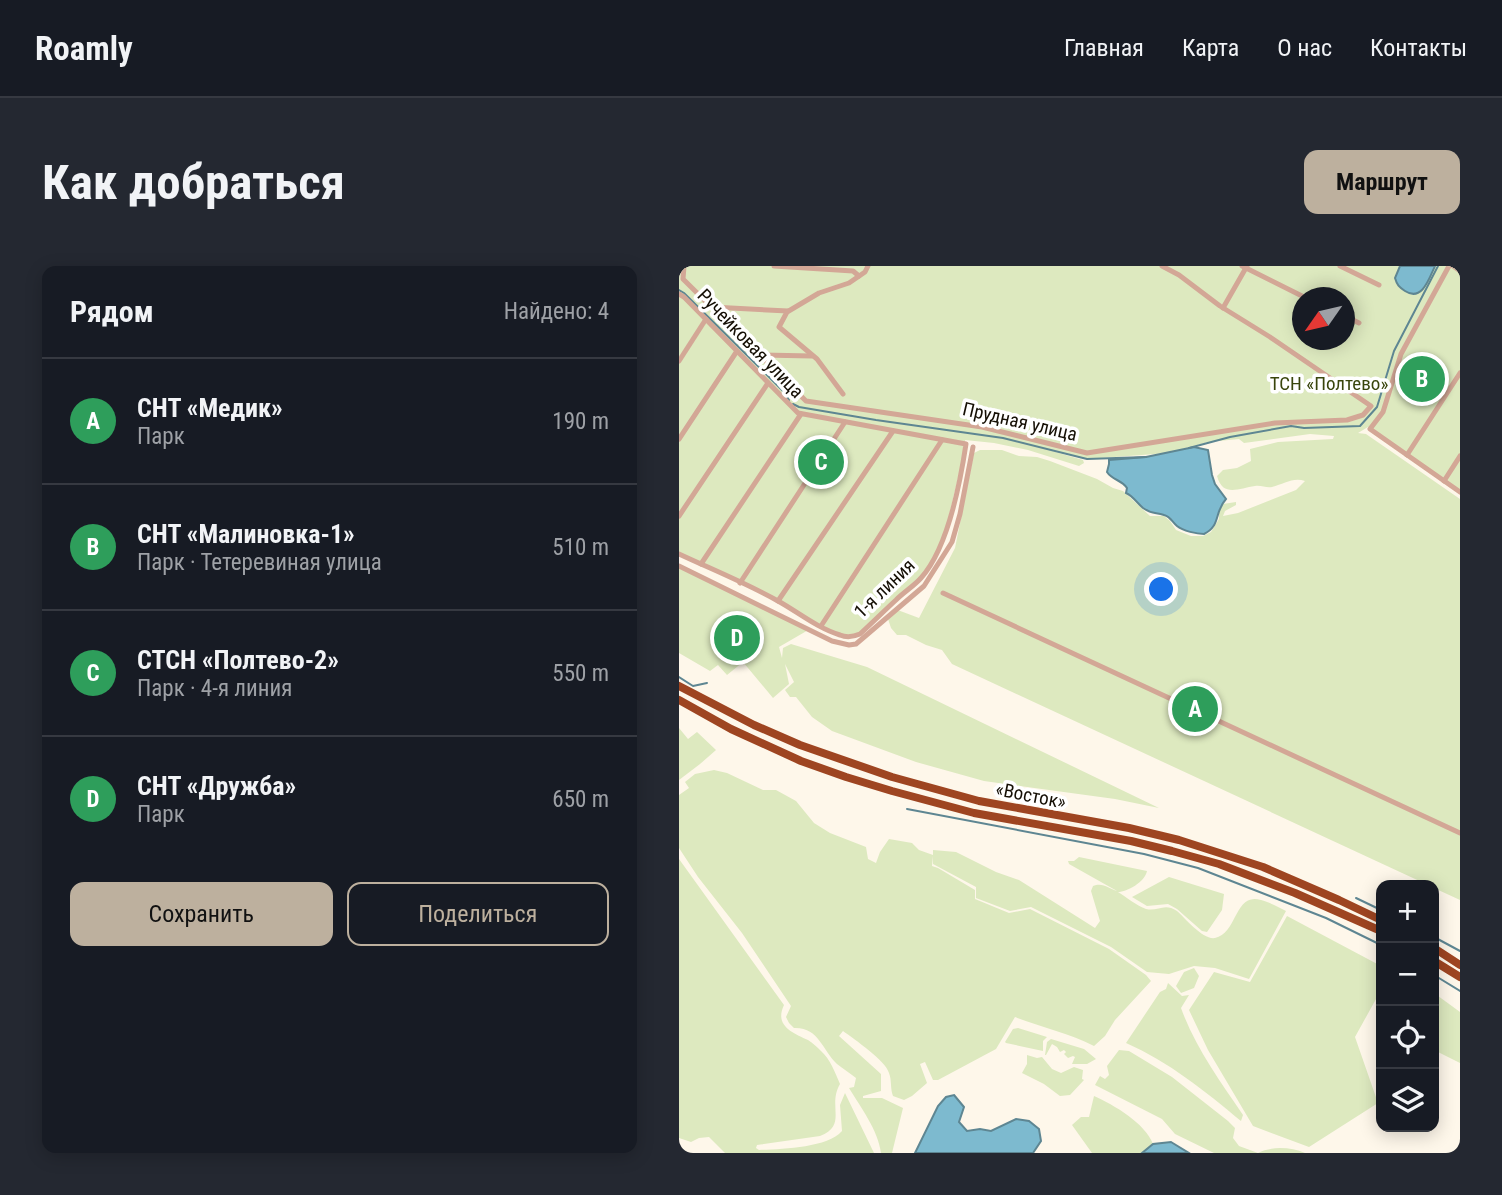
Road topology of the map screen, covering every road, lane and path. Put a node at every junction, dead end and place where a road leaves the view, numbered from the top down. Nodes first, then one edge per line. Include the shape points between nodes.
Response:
1 (684, 266) edge
2 (774, 266) edge
3 (868, 266) edge
4 (1162, 266) edge
5 (1340, 266) edge
6 (1451, 266) edge
7 (1245, 267) edge
8 (1460, 271) edge
9 (859, 276) junction
10 (1378, 285) dead end
11 (1292, 291) edge
12 (679, 294) edge
13 (712, 307) junction
14 (1223, 307) junction
15 (788, 311) junction
16 (706, 319) junction
17 (1355, 321) edge
18 (1359, 323) dead end
19 (679, 346) edge
20 (687, 349) junction
21 (737, 351) junction
22 (760, 355) junction
23 (813, 356) junction
24 (679, 361) edge
25 (1460, 373) edge
26 (768, 383) junction
27 (843, 394) dead end
28 (801, 414) junction
29 (845, 422) junction
30 (893, 431) junction
31 (679, 439) edge
32 (942, 440) junction
33 (970, 446) junction
34 (1407, 455) junction
35 (1460, 456) edge
36 (1444, 481) junction
37 (1460, 492) edge
38 (679, 516) edge
39 (679, 554) edge
40 (701, 565) junction
41 (679, 566) edge
42 (740, 583) junction
43 (943, 593) dead end
44 (778, 601) junction
45 (821, 626) junction
46 (679, 686) edge
47 (679, 701) edge
48 (1460, 833) edge
49 (1376, 918) edge
50 (1376, 929) edge
51 (1439, 951) edge
52 (1439, 964) edge
53 (1460, 965) edge
54 (1460, 977) edge

1 - 13 street, Прудная улица via 683,279
2 - 9 street via 853,271
3 - 9 street
4 - 14 street
5 - 10 street
6 - 8 street
6 - 34 street via 1401,354 1383,412 1370,429
7 - 11 street
7 - 14 street
9 - 15 street
12 - 16 street, Ручейковая улица
13 - 15 street
13 - 22 street, Прудная улица
14 - 22 street, Прудная улица via 1371,406 1363,415 1347,420 1275,423 1087,453 982,427 806,401
15 - 23 street via 779,327
16 - 20 street
16 - 21 street, Ручейковая улица
17 - 18 street
19 - 20 street
20 - 24 street
21 - 26 street, Ручейковая улица
21 - 31 street
22 - 23 street
23 - 27 street
25 - 34 street
26 - 28 street, Ручейковая улица
26 - 38 street
28 - 29 street, Ручейковая улица
28 - 40 street
29 - 30 street, Ручейковая улица
29 - 42 street
30 - 32 street, Ручейковая улица
30 - 44 street
32 - 33 street, Ручейковая улица
32 - 45 street
33 - 41 street via 952,542 925,586 856,644 832,641
33 - 45 street, 1-я линия via 944,536 922,578 860,634 843,637
34 - 36 street
35 - 36 street
36 - 37 street
39 - 40 street, 1-я линия
40 - 42 street, 1-я линия
42 - 44 street, 1-я линия
43 - 48 street
44 - 45 street, 1-я линия
46 - 49 highway, «Восток» via 800,745 891,777 979,801 1179,840 1263,867
47 - 50 highway, «Восток» via 801,761 846,777 974,813 1132,841 1219,864
51 - 53 highway
52 - 54 highway

